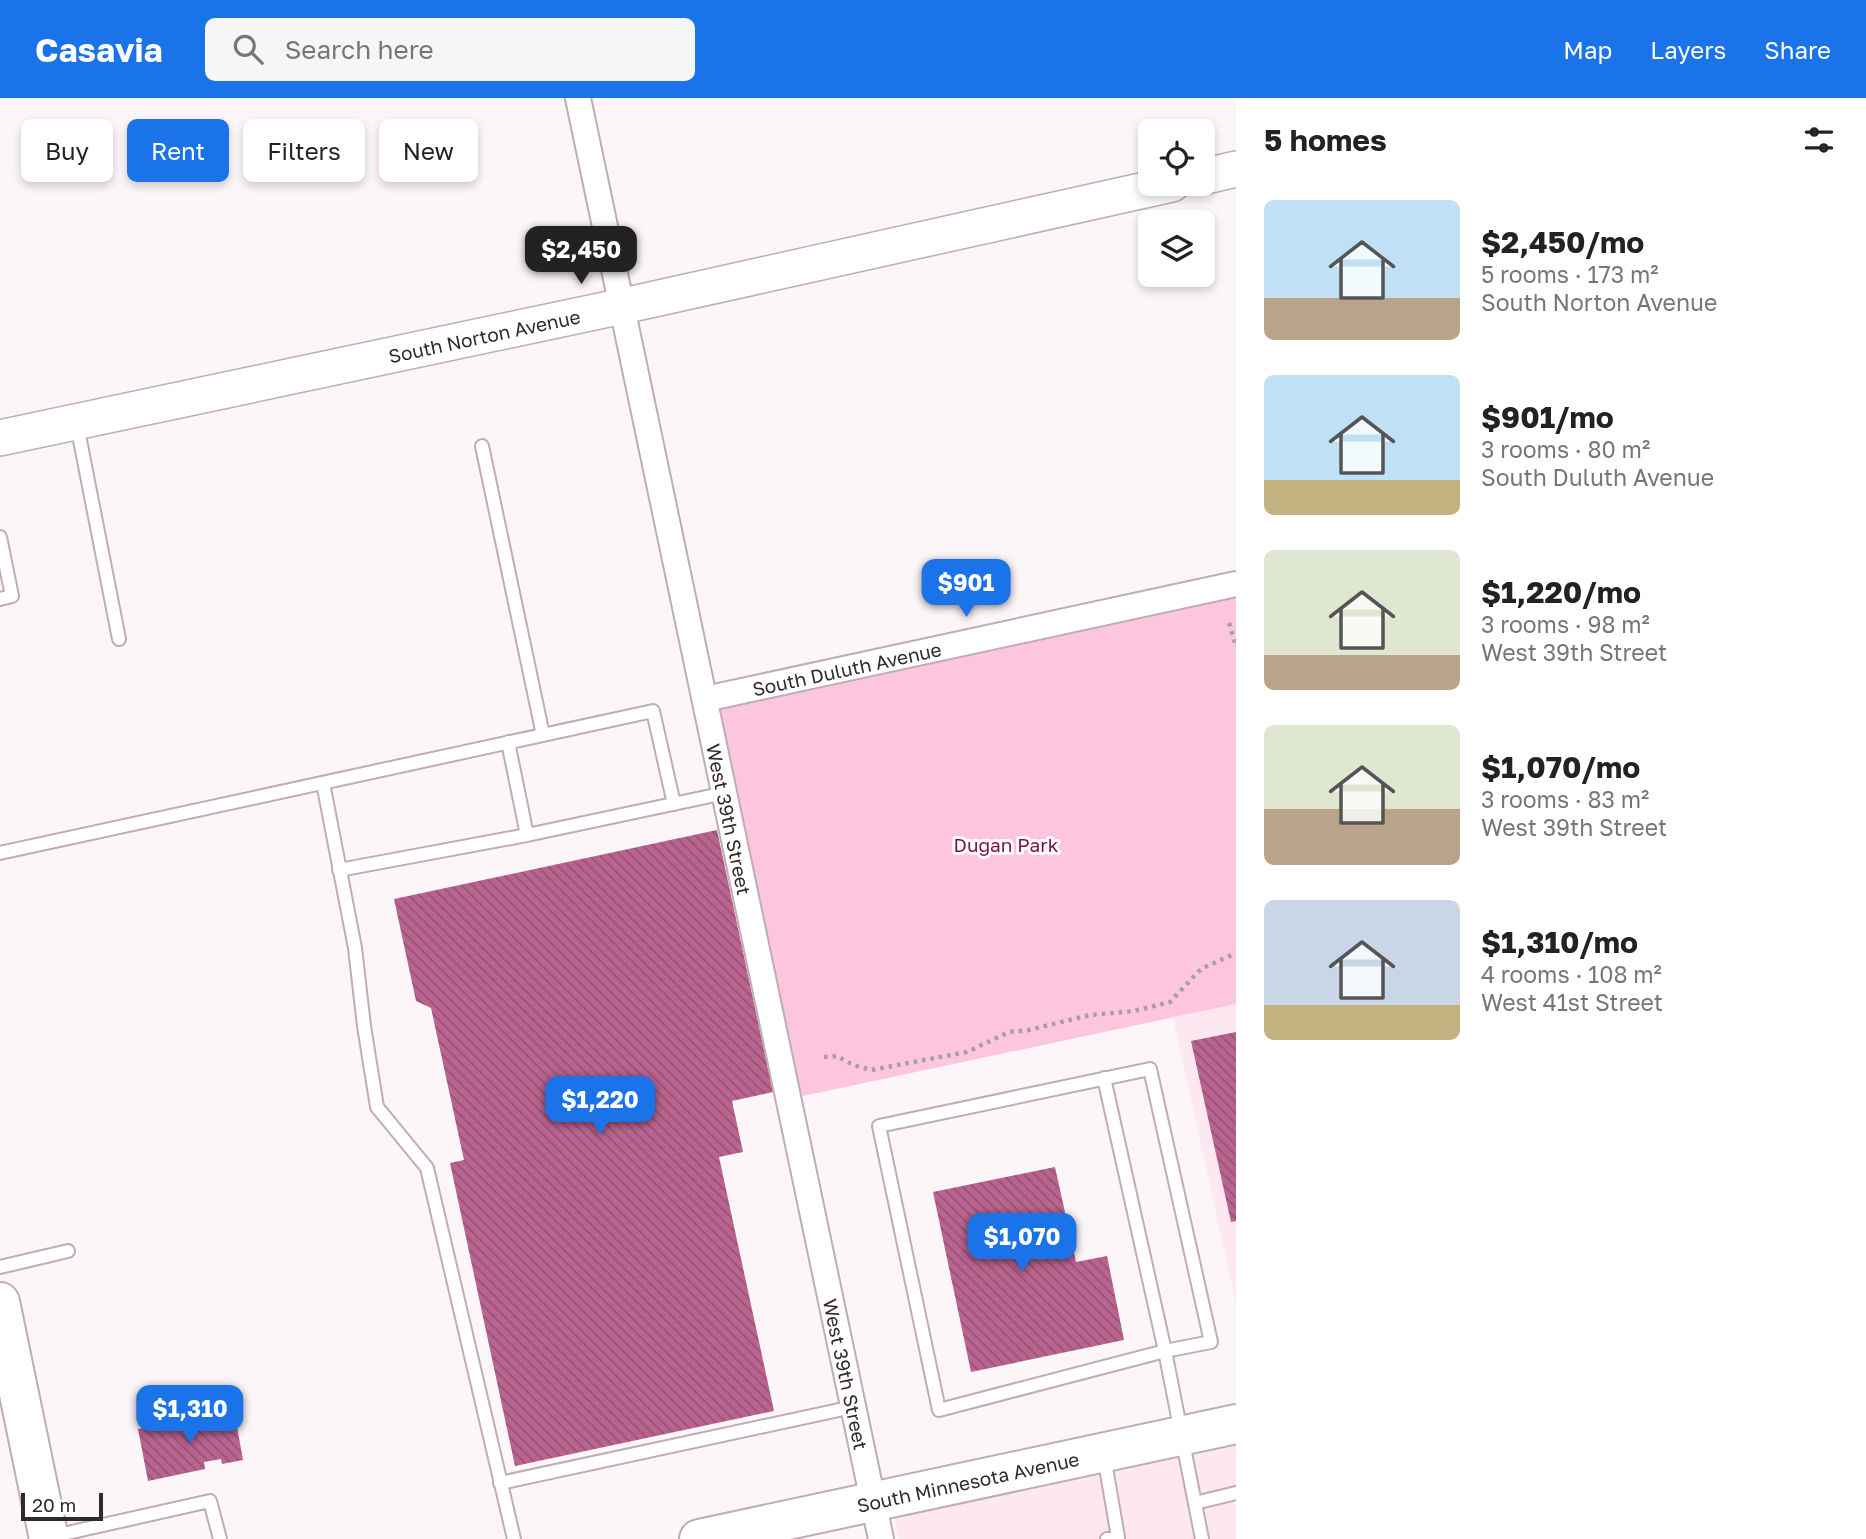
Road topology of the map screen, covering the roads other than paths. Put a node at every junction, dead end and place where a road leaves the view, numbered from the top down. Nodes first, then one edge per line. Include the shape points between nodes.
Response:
1 (578, 98) edge
2 (1236, 169) edge
3 (1215, 174) edge
4 (1138, 192) edge
5 (623, 306) junction
6 (77, 421) junction
7 (0, 438) edge
8 (482, 446) dead end
9 (0, 537) edge
10 (1236, 584) edge
11 (0, 598) edge
12 (119, 639) dead end
13 (705, 699) junction
14 (543, 735) junction
15 (508, 742) junction
16 (323, 783) junction
17 (725, 793) junction
18 (674, 804) junction
19 (527, 835) junction
20 (0, 853) edge
21 (340, 870) junction
22 (1104, 1079) junction
23 (68, 1251) dead end
24 (0, 1268) edge
25 (0, 1302) edge
26 (1165, 1351) junction
27 (853, 1407) junction
28 (1236, 1424) edge
29 (1181, 1436) junction
30 (1103, 1453) junction
31 (500, 1482) junction
32 (1236, 1493) edge
33 (873, 1502) junction
34 (1195, 1503) junction
35 (48, 1538) edge
36 (1115, 1538) edge
37 (220, 1539) edge
38 (514, 1539) edge
39 (699, 1539) edge
40 (881, 1539) edge
41 (1202, 1539) edge

1 - 5 street, West 39th Street
2 - 3 street
4 - 5 street, South Norton Avenue
5 - 6 street, South Norton Avenue
5 - 13 street, West 39th Street
6 - 7 street, South Norton Avenue
6 - 12 lane
8 - 14 lane
9 - 11 lane via 12,596
10 - 13 street, South Duluth Avenue
13 - 17 street, West 39th Street
14 - 15 lane
14 - 18 lane via 653,711
15 - 16 lane
15 - 19 lane
16 - 20 lane
16 - 21 lane
17 - 18 lane
17 - 27 street, West 39th Street
18 - 19 lane
19 - 21 lane
21 - 31 lane via 377,1107 427,1168
22 - 26 lane
22 - 26 lane via 1150,1069 1211,1342
22 - 26 lane via 879,1126 939,1410
23 - 24 lane
25 - 35 main road
26 - 29 lane
27 - 31 lane
27 - 33 street, West 39th Street
28 - 29 main road, South Minnesota Avenue
29 - 30 main road, South Minnesota Avenue
29 - 34 lane
30 - 33 main road, South Minnesota Avenue
30 - 36 lane
31 - 38 lane
32 - 34 lane
33 - 39 main road, South Minnesota Avenue
33 - 40 street, West 39th Street
34 - 41 lane
35 - 37 lane via 210,1501

